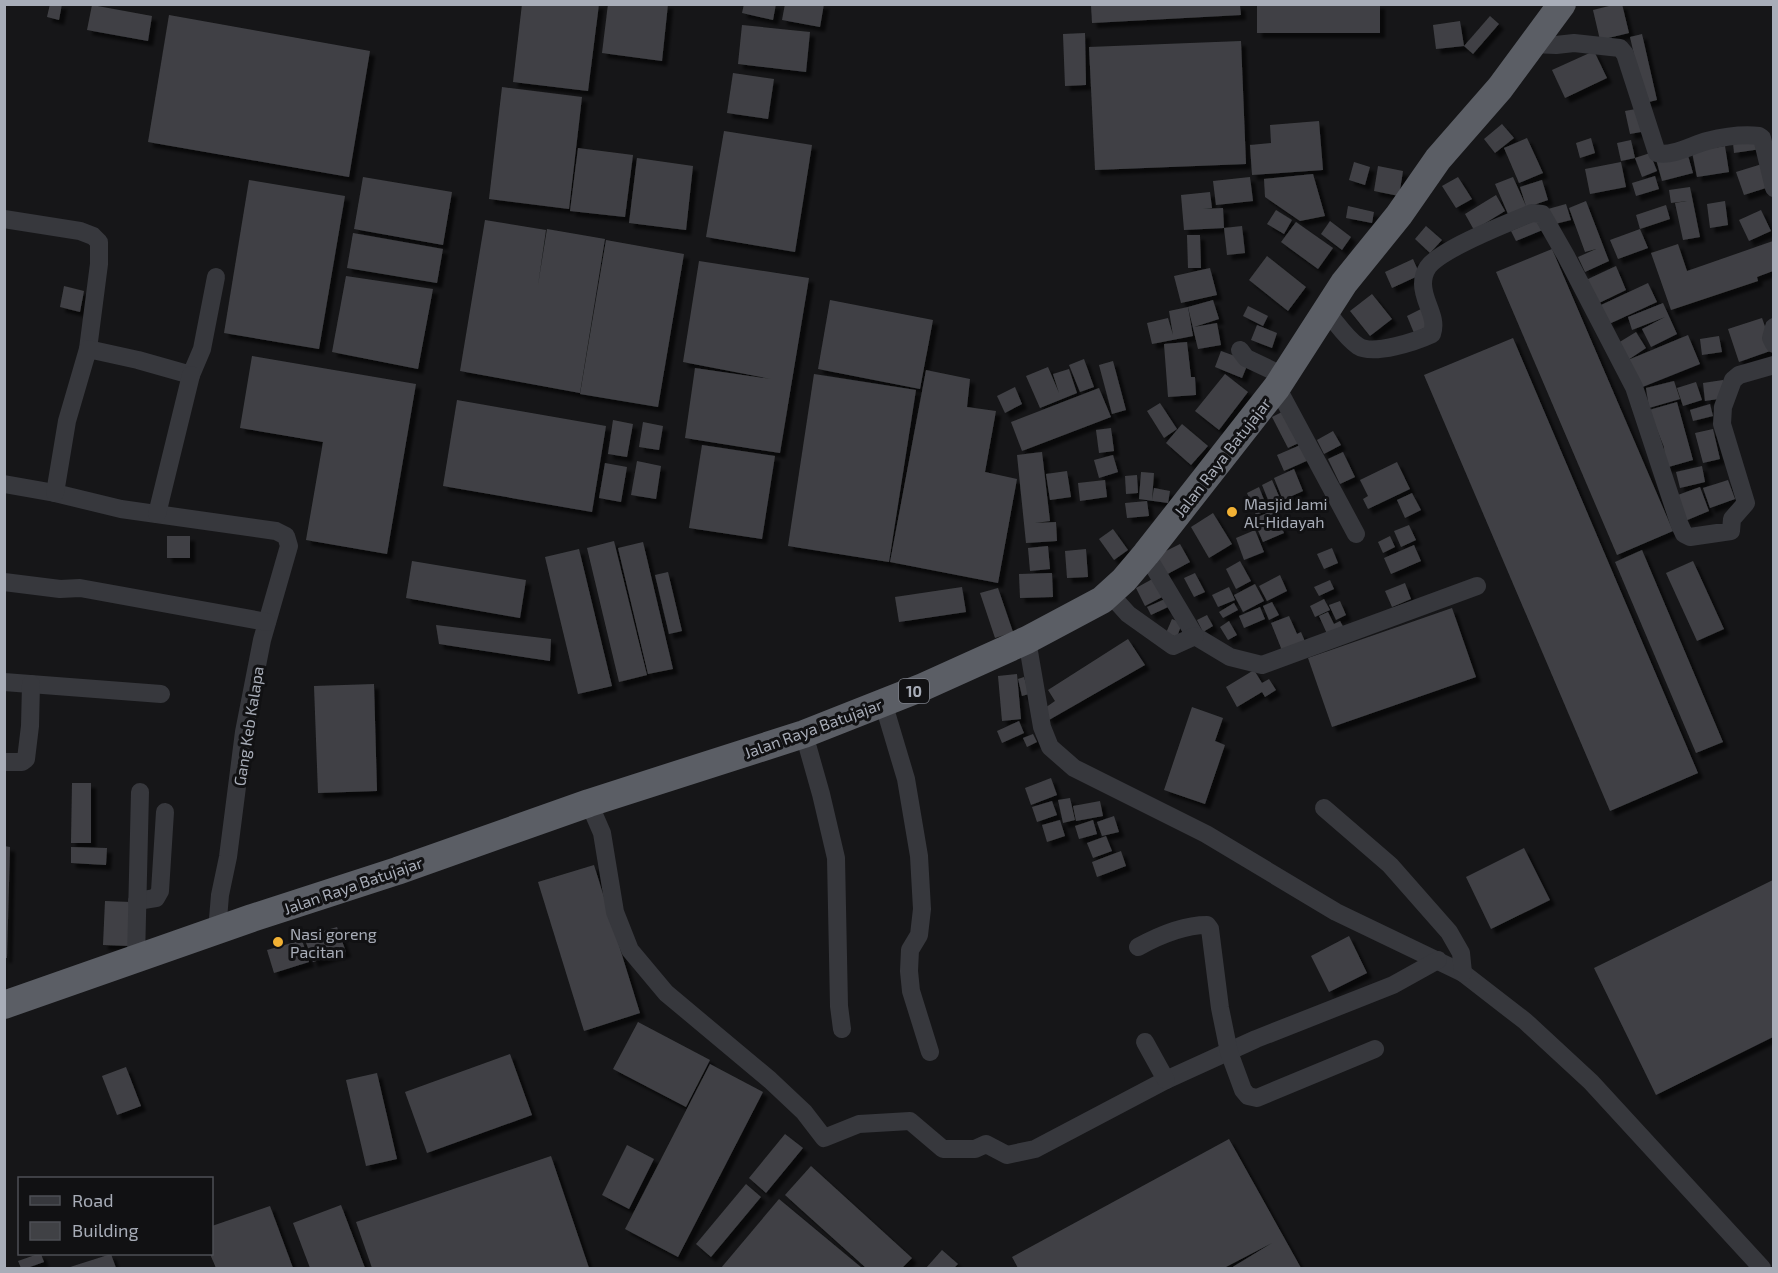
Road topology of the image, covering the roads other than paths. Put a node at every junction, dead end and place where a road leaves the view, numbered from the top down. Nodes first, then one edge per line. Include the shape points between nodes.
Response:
1 (1562, 4) edge
2 (1532, 44) junction
3 (1773, 188) edge
4 (4, 219) edge
5 (216, 277) dead end
6 (1326, 311) junction
7 (1773, 327) edge
8 (1773, 344) edge
9 (88, 349) junction
10 (1240, 350) dead end
11 (1773, 365) edge
12 (191, 375) junction
13 (1281, 381) junction
14 (4, 484) edge
15 (55, 493) junction
16 (157, 514) junction
17 (1356, 534) dead end
18 (1146, 555) junction
19 (4, 582) edge
20 (1477, 586) dead end
21 (1110, 594) junction
22 (267, 622) junction
23 (1195, 636) junction
24 (1027, 640) junction
25 (4, 682) edge
26 (31, 684) junction
27 (161, 694) dead end
28 (883, 702) junction
29 (804, 734) junction
30 (4, 762) edge
31 (140, 792) dead end
32 (589, 802) junction
33 (1324, 808) dead end
34 (165, 812) dead end
35 (137, 901) junction
36 (218, 931) junction
37 (1138, 947) dead end
38 (136, 958) junction
39 (1438, 960) junction
40 (1464, 974) junction
41 (4, 1005) edge
42 (842, 1029) dead end
43 (1146, 1042) dead end
44 (1376, 1049) dead end
45 (930, 1052) dead end
46 (1229, 1052) junction
47 (1166, 1080) junction
48 (1762, 1269) edge

1 - 2 highway, Jalan Raya Batujajar / 10
2 - 3 street via 1620,48 1657,153 1726,138 1759,136
2 - 6 highway, Jalan Raya Batujajar / 10 via 1500,88 1438,159
4 - 9 street via 80,231 99,242
5 - 12 street via 202,349
6 - 11 street via 1359,346 1370,350 1422,339 1434,329 1423,291 1423,275 1429,265 1464,243 1532,213 1542,214 1634,387 1679,523 1690,537 1731,531 1732,519 1746,502 1721,415 1733,380
6 - 13 highway, Jalan Raya Batujajar / 10
7 - 8 street
9 - 12 street
9 - 15 street via 67,421
10 - 13 street
12 - 16 street
13 - 17 street
13 - 18 highway, Jalan Raya Batujajar / 10
14 - 15 street
15 - 16 street
16 - 22 street, Gang Keb Kalapa via 276,531 286,536 289,546
18 - 21 highway, Jalan Raya Batujajar / 10
18 - 23 street
19 - 22 street via 80,588
20 - 23 street via 1262,665 1230,657
21 - 23 street via 1128,614 1173,646
21 - 24 highway, Jalan Raya Batujajar / 10
22 - 36 street, Gang Keb Kalapa via 244,732
24 - 28 highway, Jalan Raya Batujajar / 10
24 - 39 street via 1041,727 1050,747 1074,768 1206,834 1336,912
25 - 26 street
26 - 27 street
26 - 30 street via 26,759
28 - 29 highway, Jalan Raya Batujajar / 10
28 - 45 street via 906,779 920,856 922,909 919,935 910,950 909,971 911,991
29 - 32 highway, Jalan Raya Batujajar / 10
29 - 42 street via 836,858
31 - 35 street
32 - 36 highway, Jalan Raya Batujajar / 10
32 - 47 street via 602,833 615,912 630,950 666,993 770,1080 804,1112 824,1138 859,1124 910,1121 943,1149 975,1149 986,1144 1007,1155 1035,1149
33 - 40 street via 1390,866 1449,932 1461,953
34 - 35 street via 160,891 156,898
35 - 38 street
36 - 38 highway, Jalan Raya Batujajar / 10
37 - 46 street via 1181,929 1207,925
38 - 41 highway, Jalan Raya Batujajar / 10
39 - 40 street
39 - 46 street via 1392,986
40 - 48 street via 1525,1020 1591,1082
43 - 47 street
44 - 46 street via 1257,1098 1243,1090
46 - 47 street

